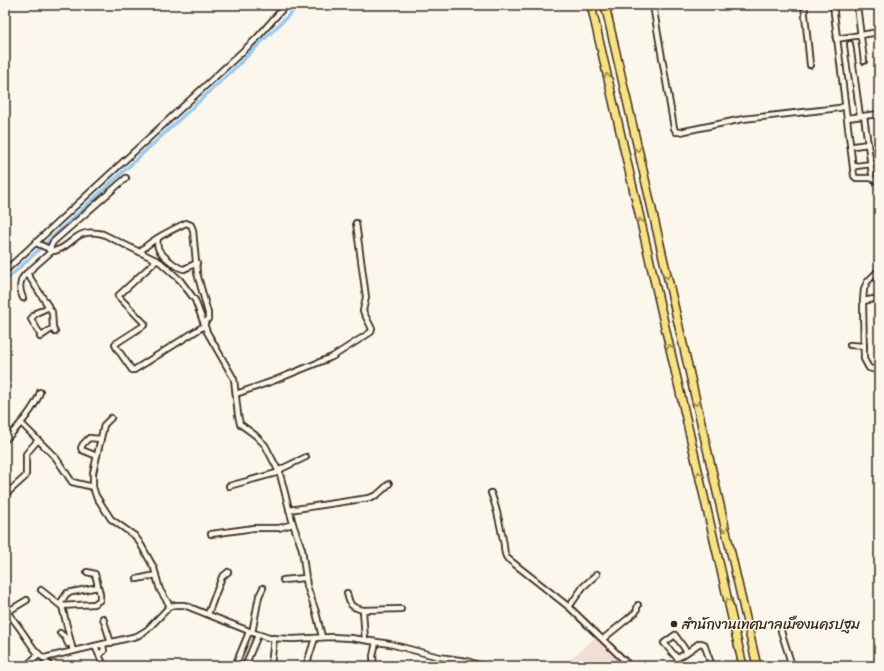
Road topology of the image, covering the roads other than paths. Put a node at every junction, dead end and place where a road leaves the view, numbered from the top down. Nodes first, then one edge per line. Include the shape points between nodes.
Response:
1 (286, 5) edge
2 (591, 5) edge
3 (605, 5) edge
4 (653, 5) edge
5 (804, 5) edge
6 (833, 5) edge
7 (857, 5) edge
8 (879, 32) edge
9 (860, 35) junction
10 (836, 38) junction
11 (850, 44) dead end
12 (864, 60) dead end
13 (810, 65) dead end
14 (845, 106) junction
15 (879, 114) edge
16 (862, 116) junction
17 (847, 118) junction
18 (868, 144) junction
19 (854, 146) dead end
20 (879, 163) edge
21 (871, 164) junction
22 (856, 166) dead end
23 (872, 174) dead end
24 (126, 178) dead end
25 (879, 182) edge
26 (356, 223) dead end
27 (158, 238) junction
28 (38, 244) junction
29 (49, 250) junction
30 (140, 252) junction
31 (158, 260) junction
32 (197, 263) junction
33 (879, 270) edge
34 (5, 271) edge
35 (27, 273) junction
36 (23, 298) dead end
37 (879, 298) edge
38 (863, 301) junction
39 (49, 307) junction
40 (204, 325) junction
41 (850, 346) dead end
42 (864, 346) junction
43 (879, 371) edge
44 (40, 392) dead end
45 (236, 394) junction
46 (111, 418) dead end
47 (21, 424) junction
48 (101, 439) junction
49 (5, 440) edge
50 (38, 440) junction
51 (97, 456) junction
52 (306, 457) dead end
53 (279, 471) junction
54 (389, 484) dead end
55 (228, 486) dead end
56 (93, 488) junction
57 (491, 493) dead end
58 (5, 495) edge
59 (289, 510) junction
60 (293, 524) junction
61 (211, 534) dead end
62 (87, 572) dead end
63 (228, 572) dead end
64 (597, 574) dead end
65 (156, 578) junction
66 (305, 578) junction
67 (137, 579) dead end
68 (283, 580) dead end
69 (98, 587) junction
70 (263, 588) dead end
71 (41, 590) dead end
72 (347, 593) dead end
73 (27, 600) dead end
74 (638, 605) dead end
75 (61, 606) junction
76 (170, 606) junction
77 (569, 607) junction
78 (401, 609) dead end
79 (364, 610) junction
80 (6, 613) edge
81 (208, 614) junction
82 (103, 618) dead end
83 (780, 631) dead end
84 (251, 632) junction
85 (60, 633) dead end
86 (258, 635) junction
87 (322, 637) junction
88 (274, 638) junction
89 (315, 638) junction
90 (602, 639) junction
91 (365, 640) junction
92 (376, 642) junction
93 (111, 643) junction
94 (103, 644) junction
95 (95, 646) junction
96 (71, 651) junction
97 (687, 652) junction
98 (39, 654) junction
99 (99, 654) junction
100 (44, 658) junction
101 (467, 661) junction
102 (26, 666) edge
103 (50, 666) edge
104 (104, 666) edge
105 (235, 666) edge
106 (245, 666) edge
107 (271, 666) edge
108 (306, 666) edge
109 (374, 666) edge
110 (465, 666) edge
111 (482, 666) edge
112 (630, 666) edge
113 (712, 666) edge
114 (743, 666) edge
115 (756, 666) edge
116 (792, 666) edge

1 - 28 street via 256,39
114 -> 2 highway
3 -> 115 highway
4 - 14 street via 676,132 743,119
5 - 13 street
6 - 10 street
7 - 9 street
8 - 9 street
9 - 10 street
9 - 12 street
10 - 14 street
11 - 16 street
14 - 17 street
15 - 16 street
16 - 17 street
16 - 18 street
17 - 25 street via 854,176 871,178
18 - 19 street
18 - 21 street
20 - 21 street
21 - 22 street
21 - 23 street
24 - 29 street via 53,242
26 - 45 street via 366,297 363,308 371,332 332,357
27 - 30 street
27 - 32 street via 160,252 182,270
27 - 32 street via 186,223 189,224 193,230
28 - 29 street
28 - 34 street
29 - 30 street via 60,250 79,235 91,232 103,234
29 - 35 street
30 - 31 street
31 - 40 street via 187,288
31 - 40 street via 118,296 145,324 115,344 132,370
32 - 40 street via 208,313
33 - 38 street via 866,282
35 - 36 street via 21,281 20,290
35 - 39 street
37 - 38 street
38 - 42 street
39 - 39 street via 36,313 32,319 41,336 54,330
40 - 45 street via 231,374
41 - 42 street
42 - 43 street via 867,366
44 - 47 street
45 - 53 street via 240,424 265,445
46 - 48 street via 104,425
47 - 49 street
47 - 50 street
48 - 51 street
48 - 51 street via 89,438 81,448
50 - 56 street via 56,458 72,482
50 - 58 street via 26,454 25,477
51 - 56 street
52 - 53 street
53 - 55 street
53 - 59 street
54 - 59 street via 377,495 369,498
56 - 65 street via 110,519 135,536 140,543 150,560
57 - 77 street via 506,557
59 - 60 street
60 - 61 street via 279,528 254,528
60 - 66 street via 302,549
62 - 69 street via 95,574
63 - 81 street via 222,577
64 - 77 street
65 - 67 street
65 - 76 street
66 - 68 street
66 - 87 street
69 - 75 street via 67,593 62,599
69 - 75 street via 101,598 97,603
70 - 84 street
71 - 75 street
72 - 79 street via 351,606
73 - 80 street
74 - 90 street via 634,614
75 - 96 street
76 - 81 street via 184,605
76 - 93 street via 144,633
77 - 90 street
78 - 79 street
79 - 91 street
80 - 98 street
81 - 84 street
82 - 93 street
83 - 116 street
84 - 86 street
84 - 105 street
85 - 96 street via 66,637
86 - 88 street
86 - 106 street
87 - 89 street
87 - 91 street
88 - 89 street
88 - 107 street
89 - 108 street
90 - 112 street
91 - 92 street
92 - 101 street
92 - 109 street
93 - 94 street
94 - 95 street
94 - 99 street via 104,651
95 - 96 street
95 - 99 street
96 - 100 street
97 - 97 street via 677,658 664,644 675,635
97 - 113 street via 700,643 704,644
98 - 100 street
98 - 102 street
99 - 104 street
100 - 103 street
101 - 110 street
101 - 111 street

